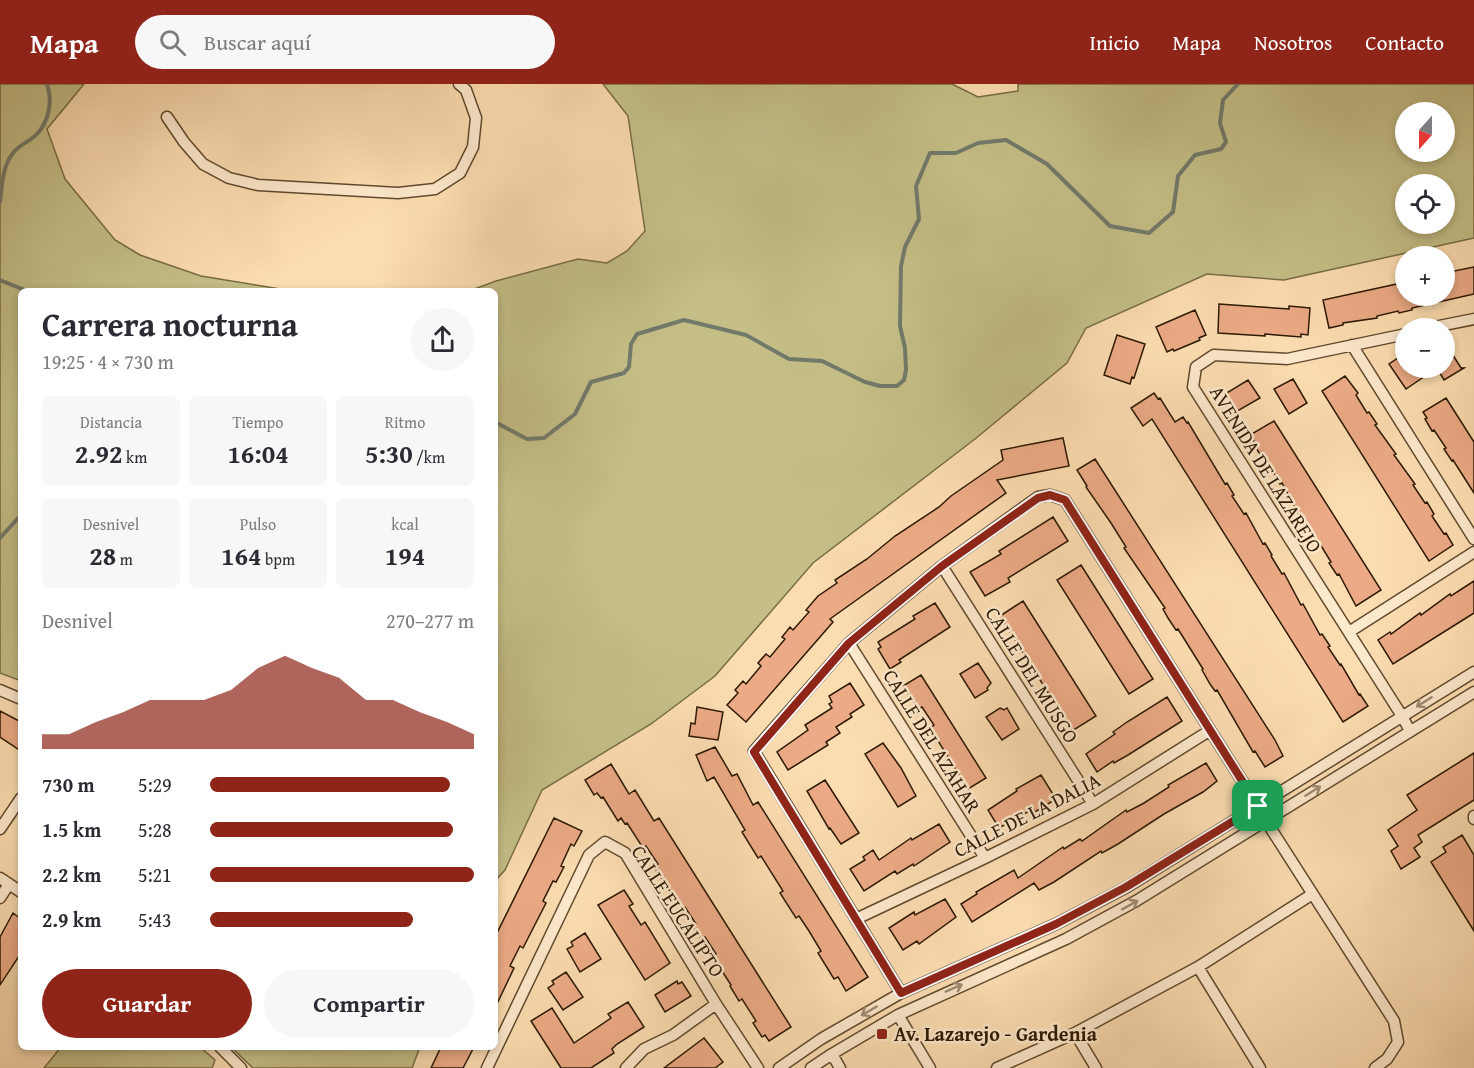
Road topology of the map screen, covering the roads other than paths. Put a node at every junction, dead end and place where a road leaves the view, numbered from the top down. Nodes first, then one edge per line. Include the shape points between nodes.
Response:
1 (459, 84) edge
2 (167, 117) dead end
3 (1474, 319) edge
4 (1455, 323) edge
5 (1395, 336) edge
6 (1352, 345) junction
7 (1474, 539) edge
8 (1474, 552) edge
9 (942, 566) junction
10 (1349, 632) junction
11 (849, 643) junction
12 (1474, 672) edge
13 (0, 690) edge
14 (1474, 693) edge
15 (18, 698) edge
16 (1402, 716) junction
17 (1209, 731) junction
18 (1410, 731) junction
19 (18, 802) edge
20 (1093, 804) junction
21 (1258, 806) junction
22 (1266, 821) junction
23 (0, 829) edge
24 (985, 858) junction
25 (4, 881) edge
26 (18, 890) edge
27 (1311, 895) junction
28 (0, 898) edge
29 (856, 919) junction
30 (1198, 967) junction
31 (901, 993) junction
32 (716, 1004) junction
33 (898, 1015) junction
34 (1075, 1033) junction
35 (498, 1045) edge
36 (223, 1050) edge
37 (496, 1050) edge
38 (832, 1054) junction
39 (241, 1068) edge
40 (487, 1068) edge
41 (626, 1068) edge
42 (758, 1068) edge
43 (779, 1068) edge
44 (811, 1068) edge
45 (840, 1068) edge
46 (930, 1068) edge
47 (997, 1068) edge
48 (1096, 1068) edge
49 (1260, 1068) edge
50 (1375, 1068) edge

1 - 2 street via 466,90 476,118 473,147 460,173 435,189 398,194 258,185 229,178 203,164
3 - 4 street
5 - 6 street, AVENIDA DE LAZAREJO
6 - 7 street
6 - 10 street, AVENIDA DE LAZAREJO via 1287,359 1215,355 1196,367 1193,387
8 - 10 street
9 - 11 street
9 - 17 street via 1038,498 1050,495 1065,500
9 - 20 street, CALLE DEL MUSGO
10 - 16 street, AVENIDA DE LAZAREJO
11 - 24 street, CALLE DEL AZAHAR
11 - 29 street via 754,752
12 -> 16 street
13 - 15 street
14 - 18 street
16 - 18 street, AVENIDA DE LAZAREJO
16 - 21 street
17 - 20 street, CALLE DE LA DALIA
17 - 21 street
22 -> 18 street
19 - 23 street
20 - 24 street, CALLE DE LA DALIA
21 - 31 street via 1126,887 1056,924
22 - 27 street
33 -> 22 street via 1066,939 1136,902
24 - 29 street, CALLE DE LA DALIA
25 - 26 street
25 - 28 street
27 - 30 street
27 - 50 street via 1394,1021 1398,1042 1387,1059
29 - 31 street
30 - 34 street
30 - 49 street
31 -> 43 street
32 - 35 street, CALLE EUCALIPTO via 625,853 605,842 590,855
32 - 41 street via 673,1035 644,1049
32 - 42 street, CALLE EUCALIPTO
33 - 38 street
33 - 46 street
34 - 47 street
34 - 48 street
36 - 39 street
37 - 40 street, CALLE EUCALIPTO
38 - 44 street
38 - 45 street

